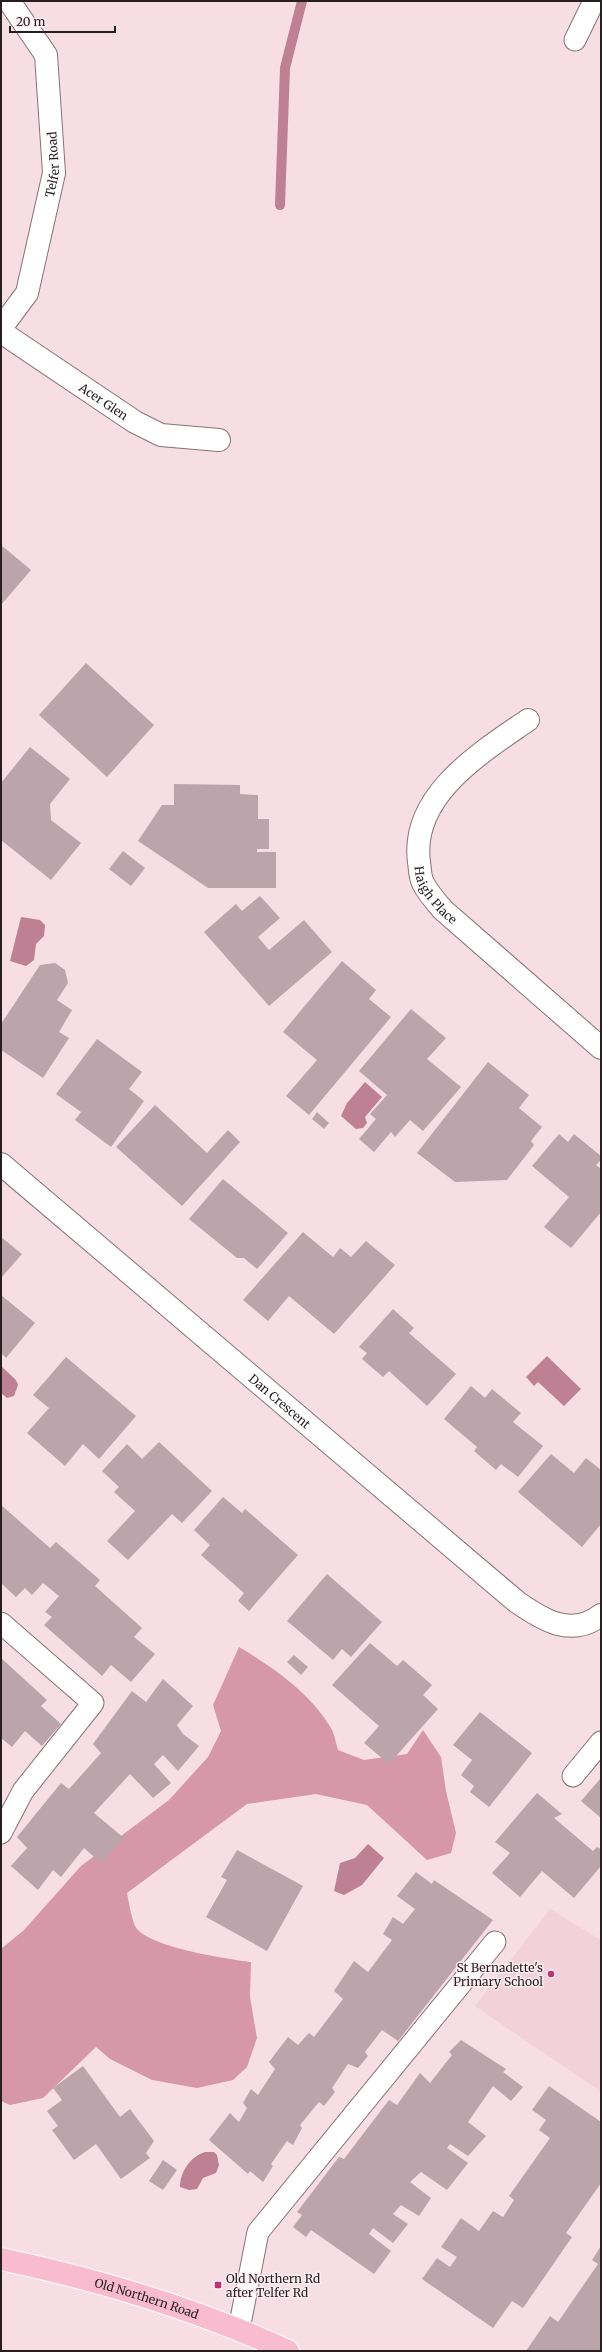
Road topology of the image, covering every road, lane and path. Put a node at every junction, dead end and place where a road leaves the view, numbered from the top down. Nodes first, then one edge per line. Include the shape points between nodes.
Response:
1 (9, 1) edge
2 (594, 1) edge
3 (575, 40) dead end
4 (1, 328) edge
5 (1, 332) edge
6 (219, 440) dead end
7 (528, 720) dead end
8 (601, 1048) edge
9 (1, 1164) edge
10 (601, 1615) edge
11 (1, 1623) edge
12 (601, 1742) edge
13 (573, 1776) dead end
14 (1, 1833) edge
15 (495, 1942) dead end
16 (1, 2259) edge
17 (239, 2329) junction
18 (288, 2351) edge

1 - 4 street, Telfer Road via 46,55 54,173 27,293
2 - 3 lane
5 - 6 street, Acer Glen via 142,426 161,435
7 - 8 street, Haigh Place via 474,758 441,791 423,821 418,851 422,882 443,910
9 - 10 street, Dan Crescent via 517,1602 552,1624 584,1625
11 - 14 lane via 93,1703 23,1791
12 - 13 lane
15 - 17 lane via 258,2232
16 - 17 main road, Old Northern Road via 156,2299
17 - 18 main road, Old Northern Road

